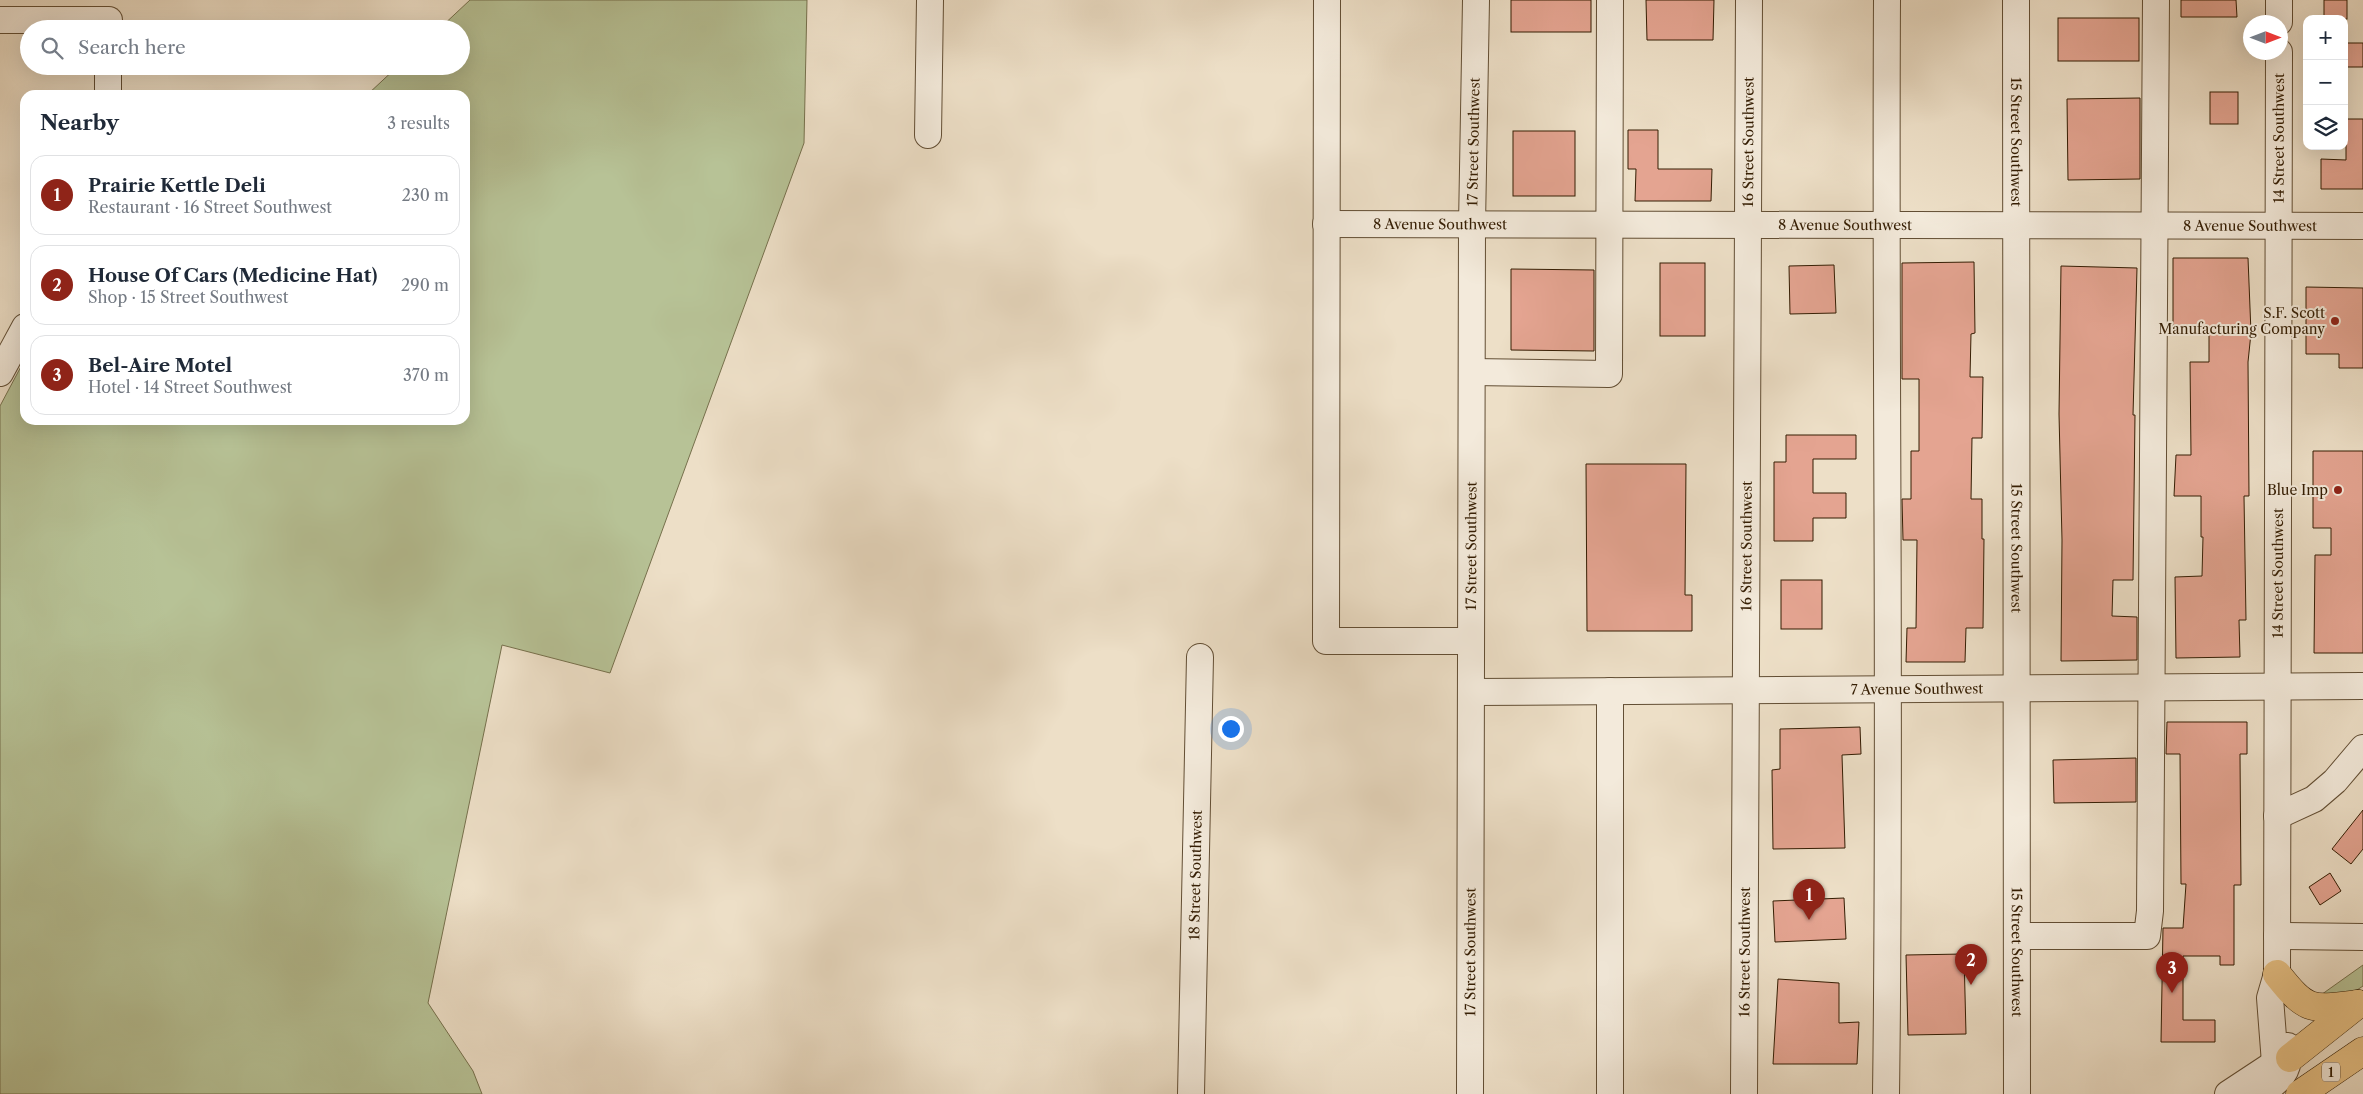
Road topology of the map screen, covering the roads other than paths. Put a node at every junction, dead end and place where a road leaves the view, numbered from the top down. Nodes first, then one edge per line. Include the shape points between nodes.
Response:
1 (930, 0) edge
2 (1327, 0) edge
3 (1476, 0) edge
4 (1610, 0) edge
5 (1749, 0) edge
6 (1887, 0) edge
7 (2016, 0) edge
8 (2156, 0) edge
9 (2279, 0) edge
10 (2279, 15) edge
11 (109, 16) edge
12 (0, 20) edge
13 (2279, 60) edge
14 (108, 75) edge
15 (108, 90) edge
16 (928, 135) dead end
17 (1326, 224) junction
18 (1472, 225) junction
19 (1609, 225) junction
20 (1748, 225) junction
21 (1886, 225) junction
22 (2016, 226) junction
23 (2155, 226) junction
24 (2279, 226) junction
25 (2363, 226) edge
26 (20, 335) edge
27 (1472, 372) junction
28 (0, 373) edge
29 (1471, 641) junction
30 (1200, 657) dead end
31 (2363, 686) edge
32 (2278, 687) junction
33 (2017, 688) junction
34 (2152, 688) junction
35 (1888, 689) junction
36 (1746, 690) junction
37 (1610, 691) junction
38 (1471, 692) junction
39 (2363, 748) edge
40 (2277, 816) junction
41 (2017, 936) junction
42 (2277, 936) junction
43 (2363, 937) edge
44 (2277, 974) junction
45 (2360, 1002) edge
46 (2363, 1051) edge
47 (2282, 1060) junction
48 (1191, 1094) edge
49 (1470, 1094) edge
50 (1610, 1094) edge
51 (1744, 1094) edge
52 (1886, 1094) edge
53 (2017, 1094) edge
54 (2228, 1094) edge
55 (2260, 1094) edge
56 (2300, 1094) edge

1 - 16 street
2 - 17 street
3 - 18 street, 17 Street Southwest
4 - 19 street
5 - 20 street, 16 Street Southwest
6 - 21 street
7 - 22 street, 15 Street Southwest
8 - 23 street
9 - 10 street
11 - 12 street
13 - 24 street, 14 Street Southwest
14 - 15 street
17 - 18 street, 8 Avenue Southwest
17 - 29 street via 1326,641
18 - 19 street, 8 Avenue Southwest
18 - 27 street, 17 Street Southwest
19 - 20 street, 8 Avenue Southwest
19 - 27 street via 1609,374
20 - 21 street, 8 Avenue Southwest
20 - 36 street, 16 Street Southwest
21 - 22 street, 8 Avenue Southwest
21 - 35 street
22 - 23 street, 8 Avenue Southwest
22 - 33 street, 15 Street Southwest
23 - 24 street, 8 Avenue Southwest
23 - 34 street
24 - 25 street, 8 Avenue Southwest
24 - 32 street, 14 Street Southwest
26 - 28 street
27 - 29 street, 17 Street Southwest
29 - 38 street, 17 Street Southwest
30 - 48 street, 18 Street Southwest
31 - 32 street, 7 Avenue Southwest
32 - 34 street, 7 Avenue Southwest
32 - 40 street, 14 Street Southwest
33 - 34 street, 7 Avenue Southwest
33 - 35 street, 7 Avenue Southwest
33 - 41 street, 15 Street Southwest
34 - 41 street via 2147,936
35 - 36 street, 7 Avenue Southwest
35 - 52 street
36 - 37 street, 7 Avenue Southwest
36 - 51 street, 16 Street Southwest
37 - 38 street, 7 Avenue Southwest
37 - 50 street
38 - 49 street, 17 Street Southwest
39 - 40 street via 2336,781 2314,799
40 - 42 street, 14 Street Southwest
41 - 53 street, 15 Street Southwest
42 - 43 street
42 - 44 street, 14 Street Southwest
44 - 45 highway via 2306,1005 2320,1009
44 - 47 street, 14 Street Southwest via 2284,995
45 - 47 highway
46 - 56 highway, 1
47 - 54 street
47 - 55 street via 2280,1081

